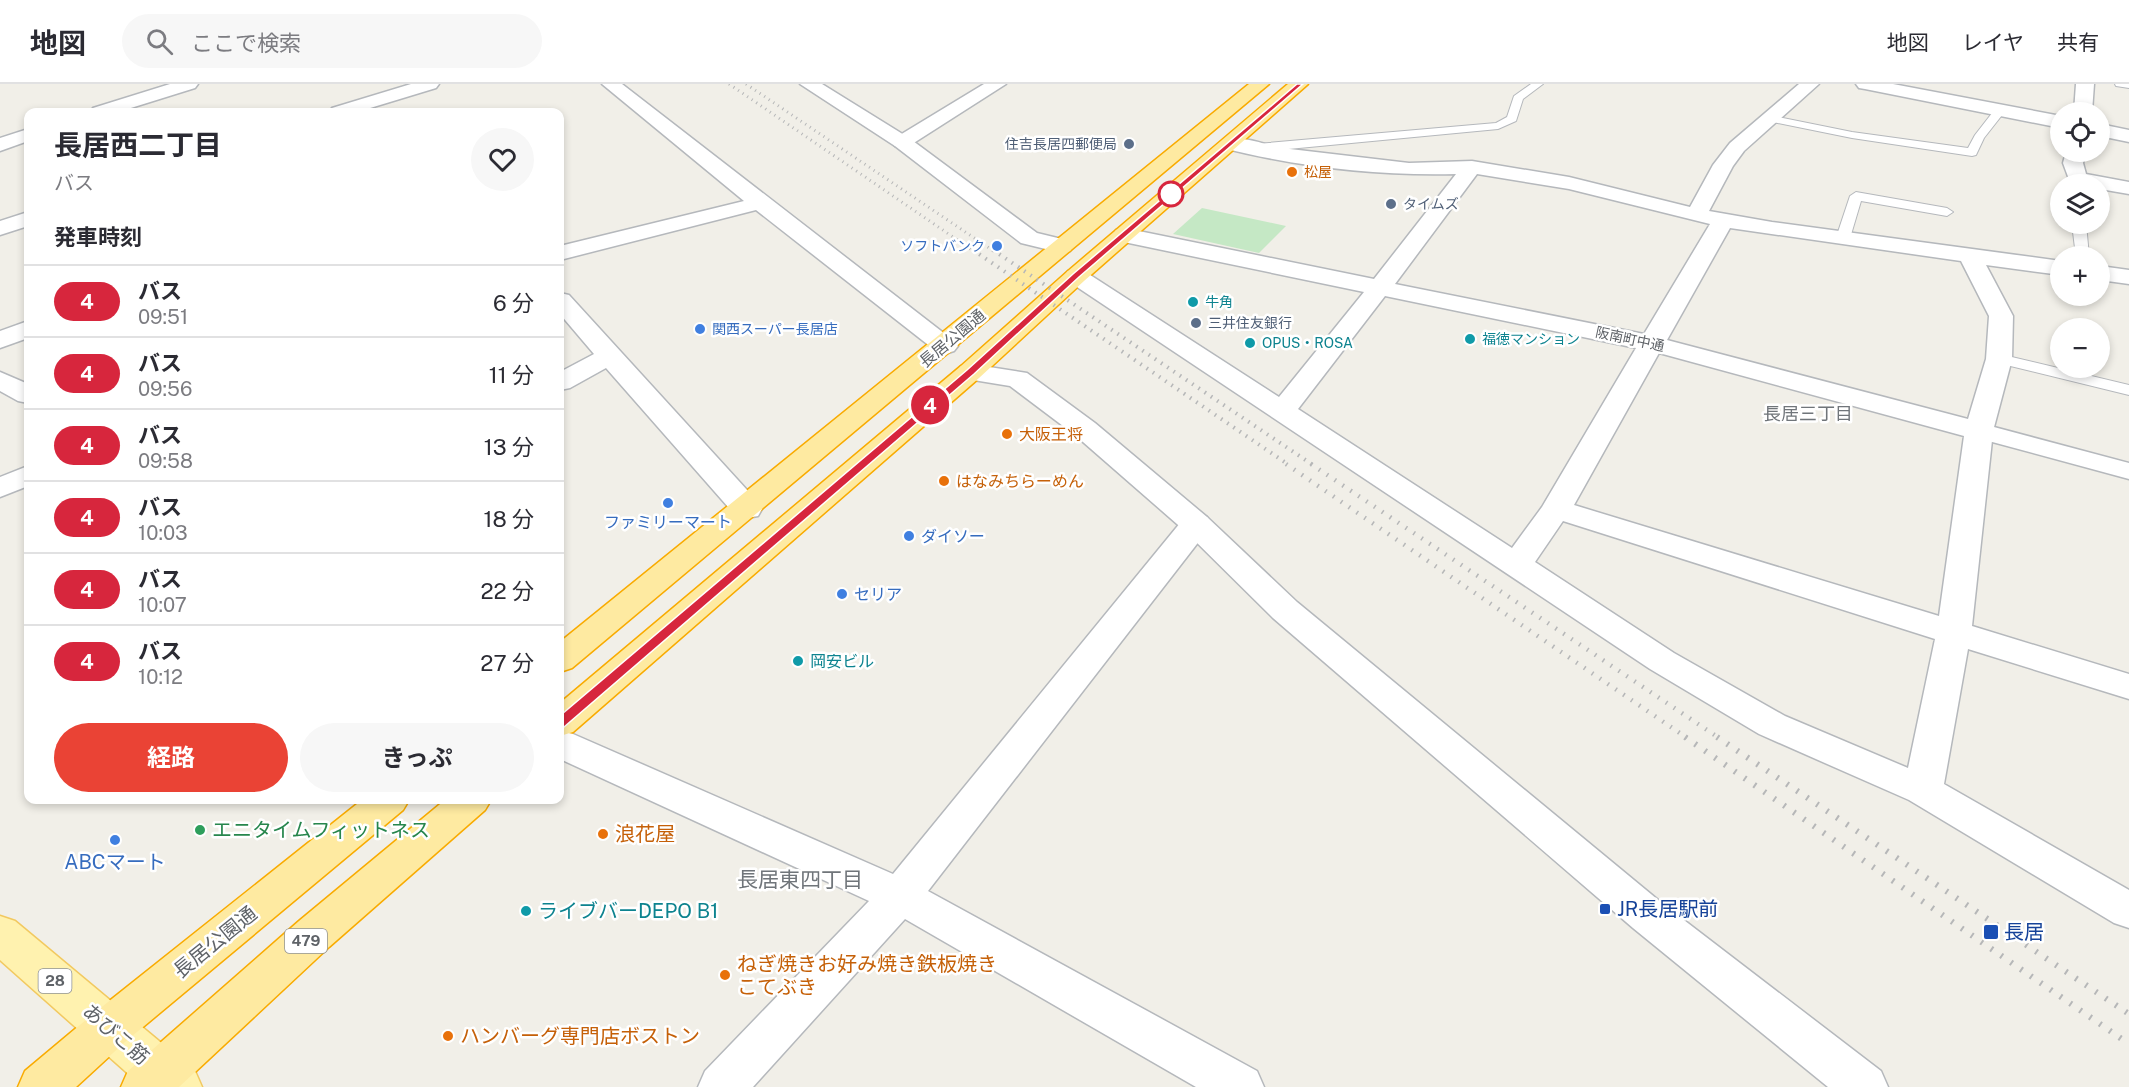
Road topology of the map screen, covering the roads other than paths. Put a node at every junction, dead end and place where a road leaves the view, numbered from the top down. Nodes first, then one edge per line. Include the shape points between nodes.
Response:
1 (189, 84) edge
2 (369, 84) edge
3 (430, 84) edge
4 (611, 84) edge
5 (809, 84) edge
6 (997, 84) edge
7 (1260, 84) edge
8 (1299, 84) edge
9 (1538, 84) edge
10 (1810, 84) edge
11 (1865, 84) edge
12 (2085, 84) edge
13 (2120, 84) edge
14 (2129, 85) edge
15 (2084, 102) edge
16 (389, 106) edge
17 (113, 108) edge
18 (372, 108) edge
19 (2000, 110) junction
20 (1768, 118) junction
21 (2050, 120) edge
22 (2110, 132) edge
23 (24, 136) edge
24 (2129, 136) edge
25 (902, 142) junction
26 (1230, 144) junction
27 (0, 145) edge
28 (1257, 148) junction
29 (1472, 167) junction
30 (2110, 185) edge
31 (2129, 188) edge
32 (760, 203) junction
33 (1947, 212) dead end
34 (1696, 215) junction
35 (24, 220) edge
36 (1723, 220) junction
37 (0, 228) edge
38 (1124, 235) junction
39 (1843, 238) junction
40 (1062, 246) junction
41 (564, 252) edge
42 (1969, 255) junction
43 (2050, 266) edge
44 (2110, 274) edge
45 (1076, 276) junction
46 (2129, 277) edge
47 (1380, 287) junction
48 (564, 305) edge
49 (24, 331) edge
50 (0, 340) edge
51 (1653, 344) junction
52 (945, 346) junction
53 (609, 356) junction
54 (1999, 359) junction
55 (970, 372) junction
56 (0, 380) edge
57 (564, 380) edge
58 (2129, 390) edge
59 (24, 393) edge
60 (1282, 411) junction
61 (1979, 431) junction
62 (2129, 471) edge
63 (24, 477) edge
64 (0, 488) edge
65 (1556, 508) junction
66 (747, 509) junction
67 (1196, 524) junction
68 (1516, 566) junction
69 (1954, 631) junction
70 (564, 657) edge
71 (2129, 687) edge
72 (564, 720) edge
73 (564, 746) edge
74 (1923, 790) junction
75 (384, 804) edge
76 (466, 804) edge
77 (900, 896) junction
78 (2129, 911) edge
79 (0, 934) edge
80 (110, 1028) junction
81 (161, 1082) edge
82 (42, 1087) edge
83 (722, 1087) edge
84 (1240, 1087) edge
85 (1864, 1087) edge

1 - 17 street
2 - 16 street
3 - 16 street
4 - 32 street
5 - 25 street
6 - 25 street
7 - 40 highway, 長居公園通
8 - 26 highway
9 - 28 lane via 1518,98 1512,119 1498,126
10 - 20 street
11 - 19 street
12 - 15 street
13 - 14 lane
16 - 18 street
19 - 20 lane via 1972,152
19 - 21 street
20 - 34 street via 1730,156
22 - 24 street
23 - 27 street
25 - 40 street via 1029,238
26 - 28 street
26 - 38 highway
28 - 29 street via 1269,153 1380,167
29 - 34 street via 1569,183
29 - 47 street
30 - 31 street
32 - 41 street
32 - 52 street
33 - 39 lane via 1856,196
34 - 36 street
35 - 37 street
36 - 39 street
36 - 51 street
38 - 45 highway
38 - 47 street, 阪南町中通
39 - 42 street
40 - 52 highway, 長居公園通
42 - 43 street
42 - 54 street via 2001,316
44 - 46 street
45 - 55 highway
45 - 60 street
47 - 51 street, 阪南町中通
47 - 60 street
48 - 53 street
49 - 50 street
51 - 61 street, 阪南町中通
51 - 65 street
52 - 66 highway, 長居公園通
53 - 57 street
53 - 66 street
54 - 58 lane
54 - 61 street
55 - 67 street via 1018,379 1085,429
55 - 72 highway
56 - 59 street
60 - 68 street
61 - 62 street, 阪南町中通
61 - 69 street
63 - 64 street
65 - 68 street
65 - 69 street
66 - 70 highway, 長居公園通
67 - 77 street
67 - 85 street via 1285,610 1382,688 1647,916
68 - 74 street via 1662,661 1772,725
69 - 71 street
69 - 74 street
73 - 77 street
74 - 78 street
75 - 80 highway, 長居公園通
76 - 81 highway, 479 via 314,934
77 - 83 street
77 - 84 street
79 - 80 main road, あびこ筋 / 28
80 - 81 main road, あびこ筋 / 28
80 - 82 highway, 長居公園通

